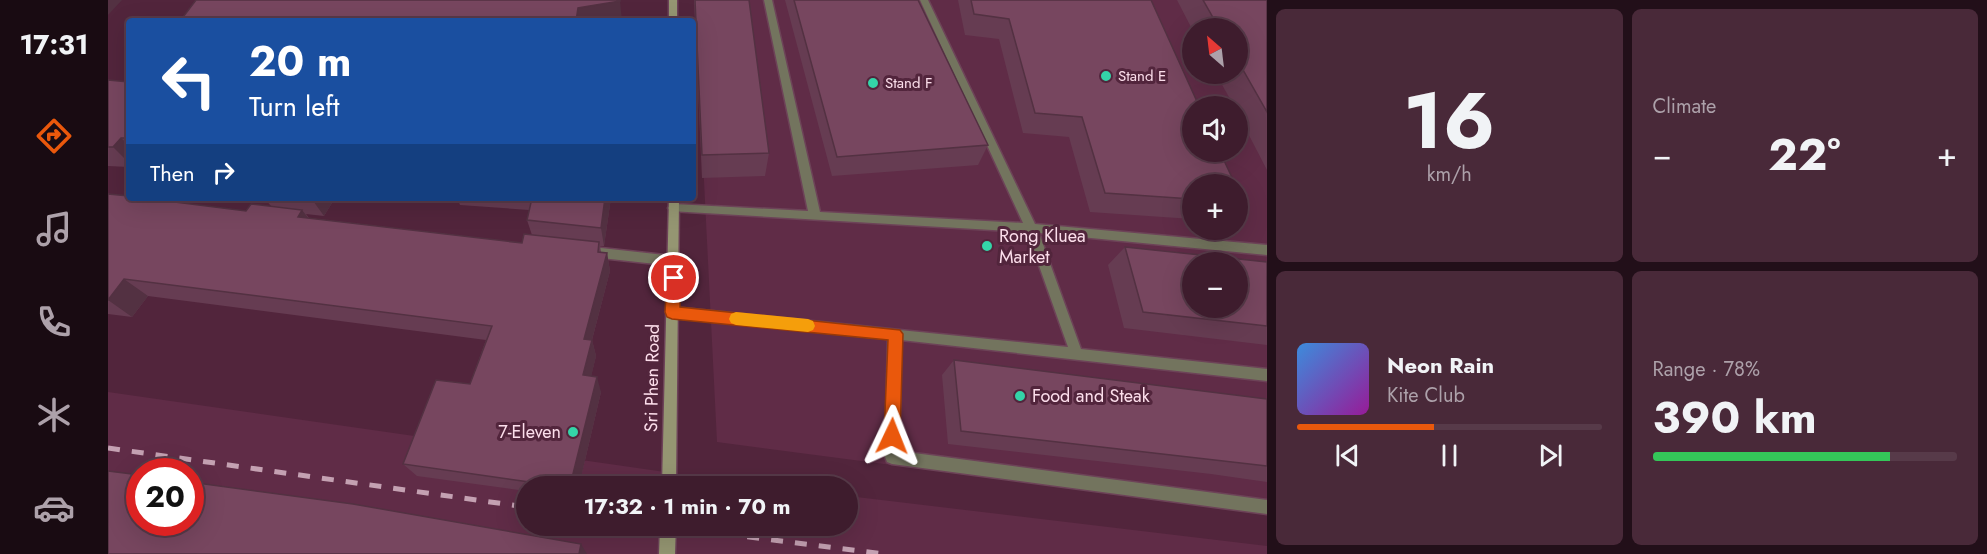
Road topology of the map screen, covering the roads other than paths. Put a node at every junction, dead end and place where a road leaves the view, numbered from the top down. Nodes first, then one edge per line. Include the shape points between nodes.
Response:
1 (673, 0) edge
2 (768, 0) edge
3 (924, 0) edge
4 (673, 18) edge
5 (674, 203) edge
6 (815, 216) junction
7 (1031, 228) junction
8 (580, 250) edge
9 (1267, 250) edge
10 (674, 261) junction
11 (672, 312) junction
12 (895, 334) junction
13 (1077, 355) junction
14 (1267, 375) edge
15 (669, 476) edge
16 (1267, 507) edge
17 (668, 536) edge
18 (667, 554) edge

1 - 4 main road
2 - 6 street
3 - 7 street
5 - 6 street
5 - 10 main road, Sri Phen Road
6 - 7 street
7 - 9 street
7 - 13 street
8 - 10 street
10 - 11 main road, Sri Phen Road
11 - 12 street
11 - 15 main road, Sri Phen Road
12 - 13 street
12 - 16 street via 892,457
13 - 14 street
17 - 18 main road

